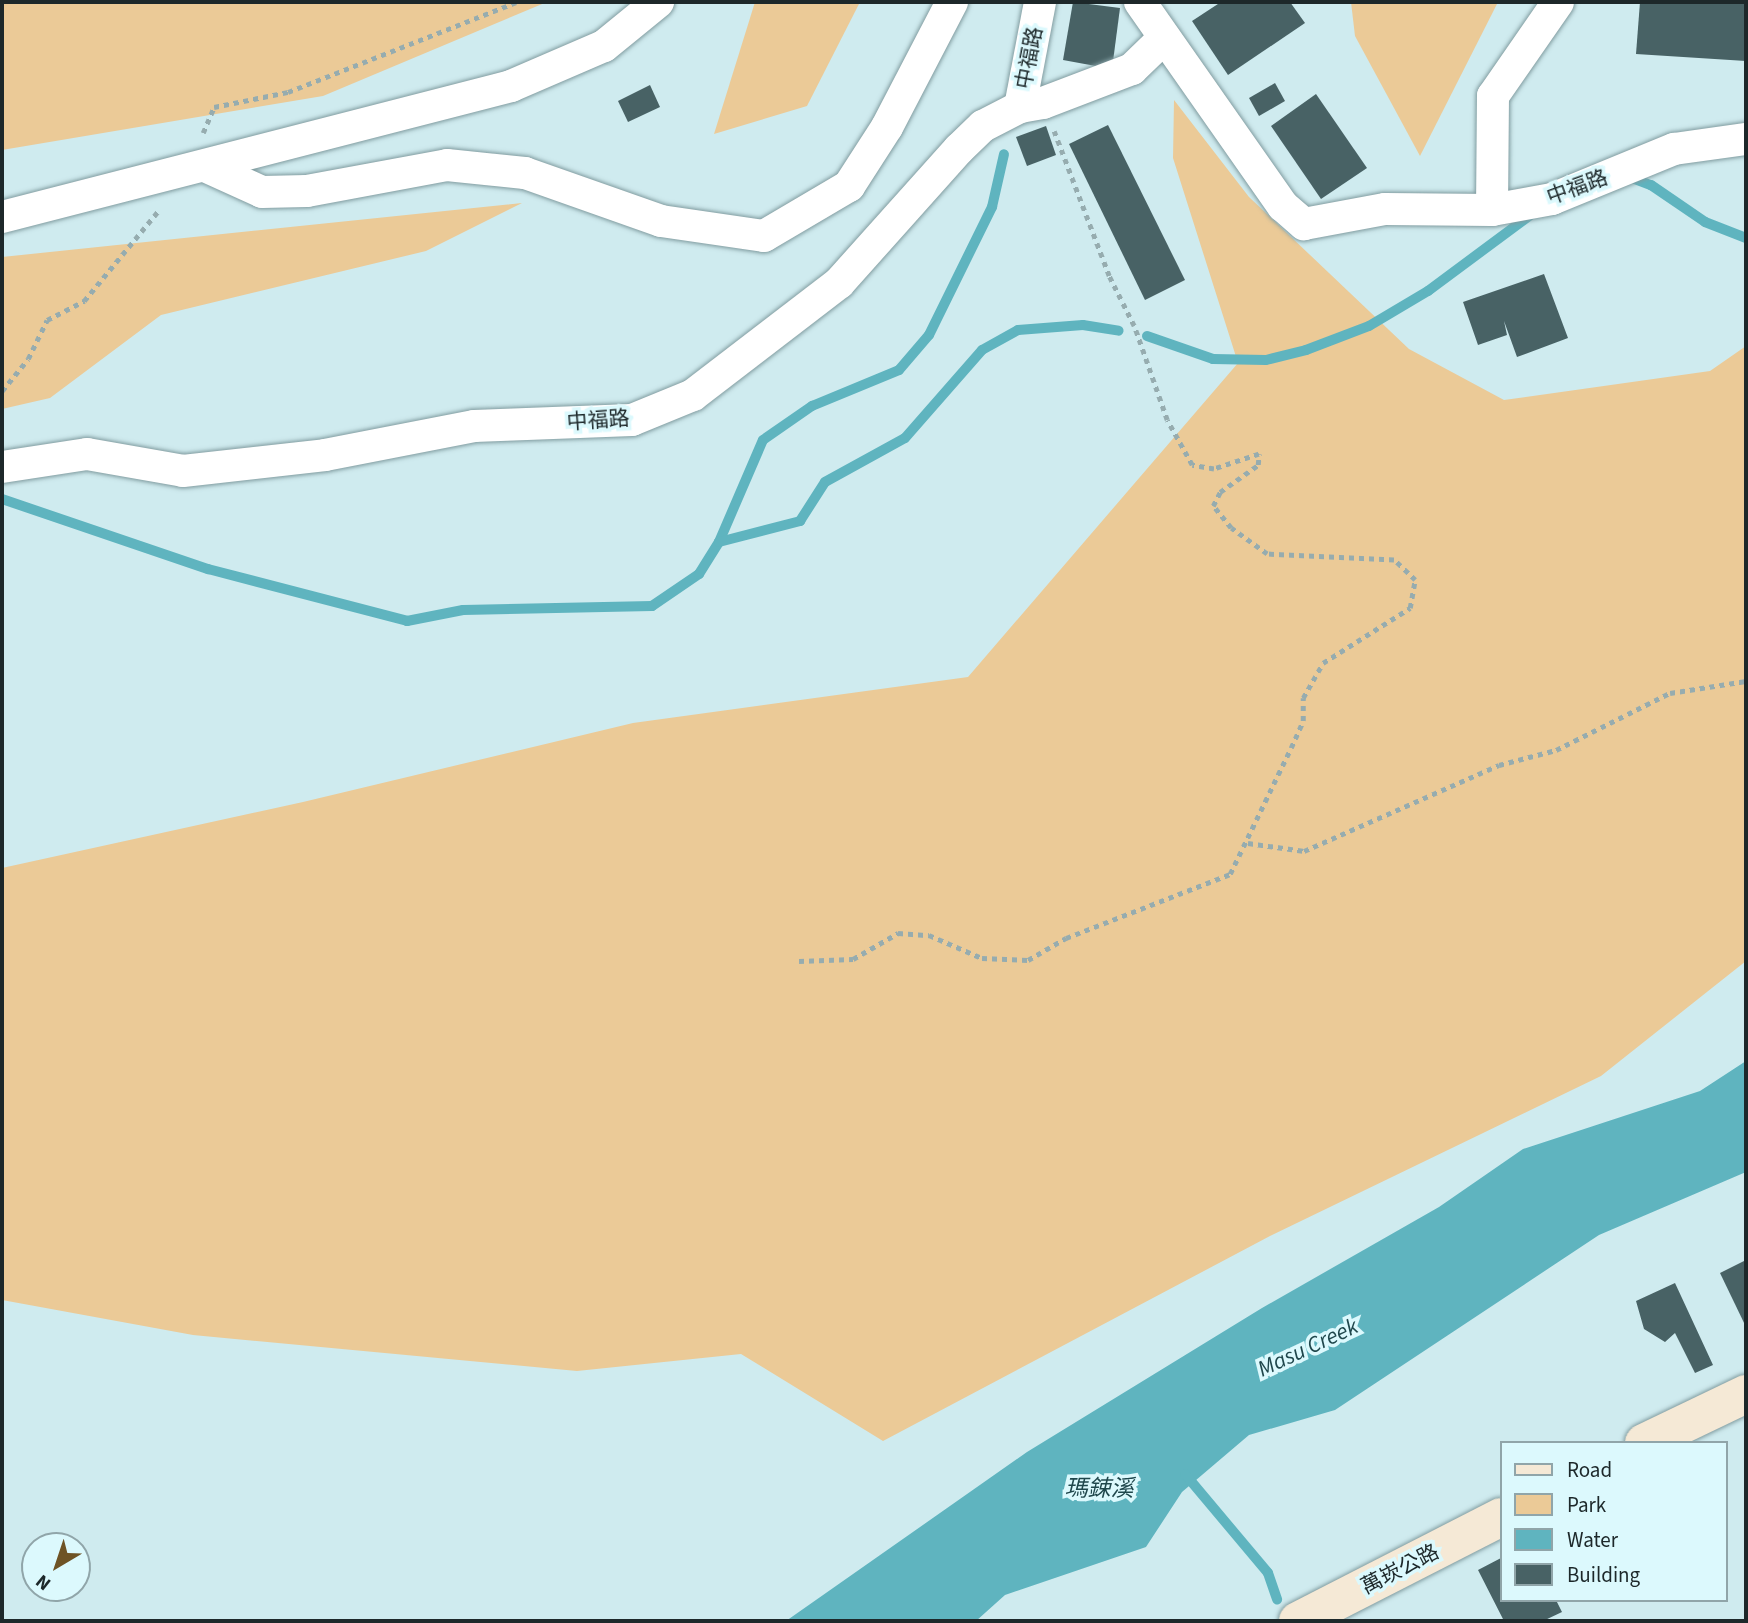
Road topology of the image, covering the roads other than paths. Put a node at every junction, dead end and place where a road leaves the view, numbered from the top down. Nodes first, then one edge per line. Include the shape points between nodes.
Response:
1 (658, 2) edge
2 (952, 2) edge
3 (1040, 2) edge
4 (1140, 2) edge
5 (1558, 2) edge
6 (1164, 38) junction
7 (1032, 105) junction
8 (1746, 139) edge
9 (206, 167) junction
10 (1492, 210) junction
11 (2, 217) edge
12 (2, 467) edge
13 (1746, 1394) edge
14 (1648, 1441) edge
15 (1500, 1518) edge
16 (1298, 1621) edge

1 - 9 street via 604,46 511,86
2 - 9 street via 887,127 849,186 764,236 661,221 525,173 447,165 307,191 261,192
3 - 7 street, 中福路
4 - 6 street, 中福路
5 - 10 street via 1493,96
6 - 7 street via 1132,69
6 - 10 street, 中福路 via 1283,205 1304,224 1385,209
7 - 12 street, 中福路 via 983,126 839,283 694,395 632,420 474,426 325,455 183,471 87,454
8 - 10 street, 中福路 via 1674,149 1552,199
9 - 11 street
13 - 14 street
15 - 16 street, 萬崁公路

